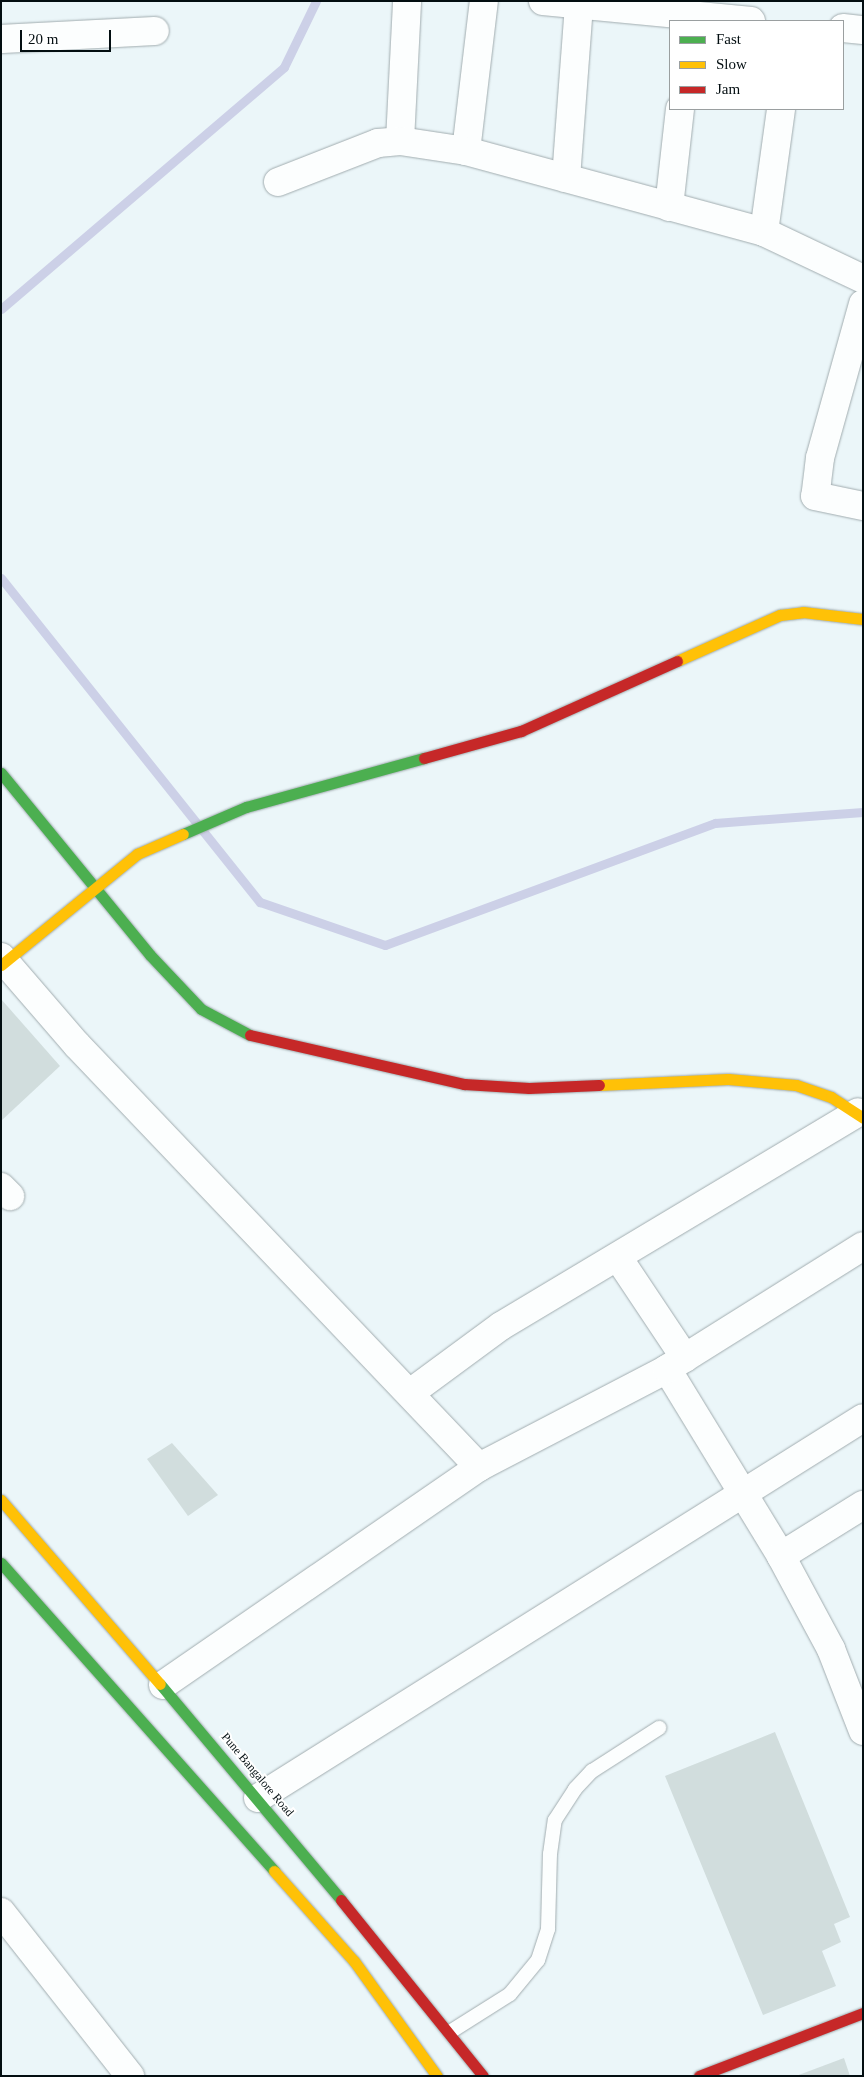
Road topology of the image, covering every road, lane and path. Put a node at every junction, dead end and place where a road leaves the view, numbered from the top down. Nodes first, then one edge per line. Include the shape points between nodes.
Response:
1 (407, 1) edge
2 (484, 1) edge
3 (543, 1) edge
4 (578, 4) junction
5 (690, 18) edge
6 (731, 20) edge
7 (844, 28) edge
8 (863, 30) edge
9 (156, 31) dead end
10 (1, 39) edge
11 (680, 110) edge
12 (781, 110) edge
13 (400, 141) junction
14 (466, 151) junction
15 (566, 178) junction
16 (278, 182) dead end
17 (669, 206) junction
18 (764, 232) junction
19 (863, 279) edge
20 (863, 304) edge
21 (863, 506) edge
22 (863, 620) edge
23 (1, 773) edge
24 (94, 888) junction
25 (3, 961) edge
26 (860, 1115) edge
27 (863, 1246) edge
28 (619, 1259) junction
29 (676, 1364) junction
30 (410, 1393) junction
31 (863, 1418) edge
32 (478, 1467) junction
33 (743, 1492) junction
34 (1, 1500) edge
35 (863, 1505) edge
36 (781, 1556) junction
37 (1, 1563) edge
38 (163, 1685) junction
39 (659, 1728) dead end
40 (863, 1730) edge
41 (258, 1798) junction
42 (1, 1912) edge
43 (863, 2013) edge
44 (450, 2032) junction
45 (130, 2076) edge
46 (437, 2076) edge
47 (483, 2076) edge
48 (699, 2076) edge

1 - 13 street
2 - 14 street
3 - 4 street
4 - 5 street
4 - 15 street
5 - 6 street
7 - 8 street
9 - 10 street
11 - 17 street
12 - 18 street
13 - 14 street
13 - 16 street via 347,153
14 - 15 street
15 - 17 street
17 - 18 street
18 - 19 street
20 - 21 street via 820,458 815,496
22 - 24 street via 803,612 780,615 521,731 246,807 137,854
23 - 24 street
24 - 25 street
24 - 26 street via 201,1009 244,1033 391,1070 464,1084 529,1088 728,1080 796,1085 831,1097
25 - 30 street via 77,1045
26 - 28 street
27 - 29 street
28 - 29 street
28 - 30 street via 501,1326
29 - 32 street
29 - 33 street
30 - 32 street
31 - 33 street
32 - 38 street
33 - 36 street
33 - 41 street
34 - 38 street, Pune Bangalore Road
35 - 36 street
36 - 40 street via 830,1649
37 - 46 street via 354,1961
38 - 41 street, Pune Bangalore Road
39 - 44 lane via 592,1771 575,1789 555,1820 550,1854 548,1929 538,1960 510,1994
41 - 44 street, Pune Bangalore Road
42 - 45 street
43 - 48 street
44 - 47 street, Pune Bangalore Road

